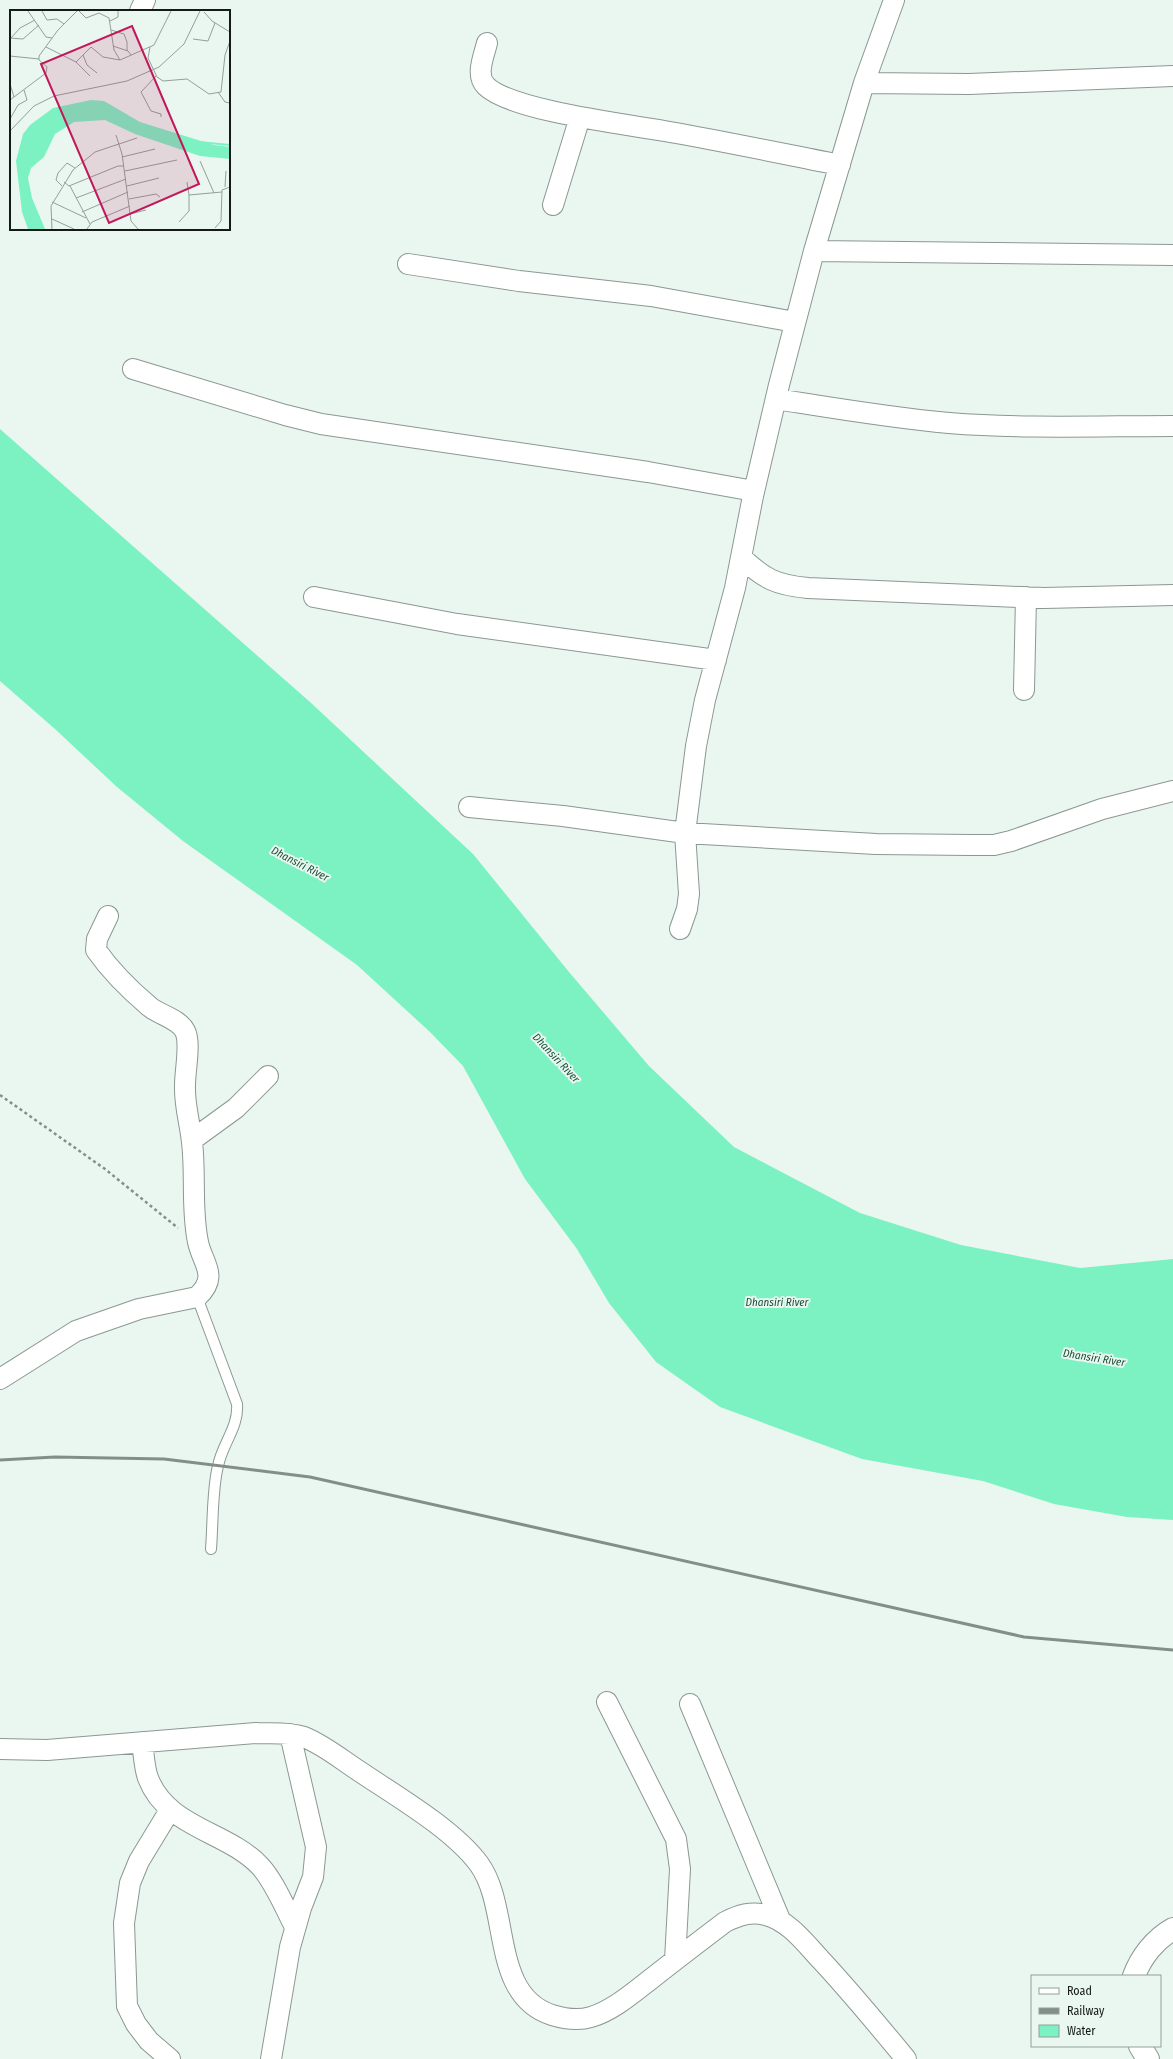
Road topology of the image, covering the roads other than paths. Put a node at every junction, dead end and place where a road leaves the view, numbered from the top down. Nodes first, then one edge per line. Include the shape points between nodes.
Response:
1 (145, 0) edge
2 (893, 0) edge
3 (140, 10) edge
4 (487, 43) dead end
5 (1173, 76) edge
6 (864, 83) junction
7 (580, 117) junction
8 (840, 165) junction
9 (553, 205) dead end
10 (814, 251) junction
11 (1173, 255) edge
12 (408, 264) dead end
13 (795, 322) junction
14 (133, 369) dead end
15 (776, 399) junction
16 (1173, 426) edge
17 (754, 491) junction
18 (741, 557) junction
19 (1173, 595) edge
20 (1026, 597) junction
21 (314, 598) dead end
22 (716, 660) junction
23 (1024, 690) dead end
24 (1173, 791) edge
25 (469, 807) dead end
26 (685, 833) junction
27 (108, 916) dead end
28 (680, 929) dead end
29 (268, 1076) dead end
30 (192, 1140) junction
31 (197, 1297) junction
32 (0, 1379) edge
33 (211, 1549) dead end
34 (607, 1702) dead end
35 (690, 1704) dead end
36 (290, 1734) junction
37 (142, 1742) junction
38 (0, 1749) edge
39 (170, 1810) junction
40 (781, 1922) junction
41 (295, 1927) junction
42 (1173, 1929) edge
43 (675, 1960) junction
44 (1134, 1975) edge
45 (1141, 2047) edge
46 (170, 2059) edge
47 (271, 2059) edge
48 (906, 2059) edge
49 (1148, 2059) edge

1 - 3 street
2 - 6 street
4 - 7 street via 480,77 491,91 519,102
5 - 6 street via 969,84
6 - 8 street
7 - 8 street
7 - 9 street
8 - 10 street
10 - 11 street
10 - 13 street
12 - 13 street via 519,281 651,296
13 - 15 street
14 - 17 street via 321,424 648,472
15 - 16 street via 876,415 950,423 1039,427
15 - 17 street
17 - 18 street
18 - 20 street via 758,574 786,586
18 - 22 street
19 - 20 street
20 - 23 street
21 - 22 street via 457,624
22 - 26 street via 696,746
24 - 26 street via 1102,809 994,845 876,844
25 - 26 street via 563,816
26 - 28 street via 689,894
27 - 30 street via 97,940 96,950 138,997 181,1025 186,1035 185,1096
29 - 30 street via 236,1108
30 - 31 street via 194,1220 198,1244 208,1270 204,1291
31 - 32 street via 139,1309 76,1331
31 - 33 lane via 237,1404 238,1413 218,1465
34 - 43 street via 676,1839 680,1869
35 - 40 street
36 - 37 street via 256,1733
36 - 41 street via 316,1847 313,1877
36 - 43 street via 303,1737 330,1752 462,1844 480,1865 488,1882 518,1990 537,2008 560,2017 591,2017 626,1998
37 - 38 street via 47,1750
37 - 39 street via 148,1777 162,1804
39 - 41 street via 238,1849 261,1866
39 - 46 street via 139,1861 130,1883 124,1923 127,2006 149,2041
40 - 43 street via 767,1915 739,1915 725,1922
40 - 48 street via 795,1932 845,1986
41 - 47 street
42 - 44 highway via 1150,1948
45 - 49 highway

